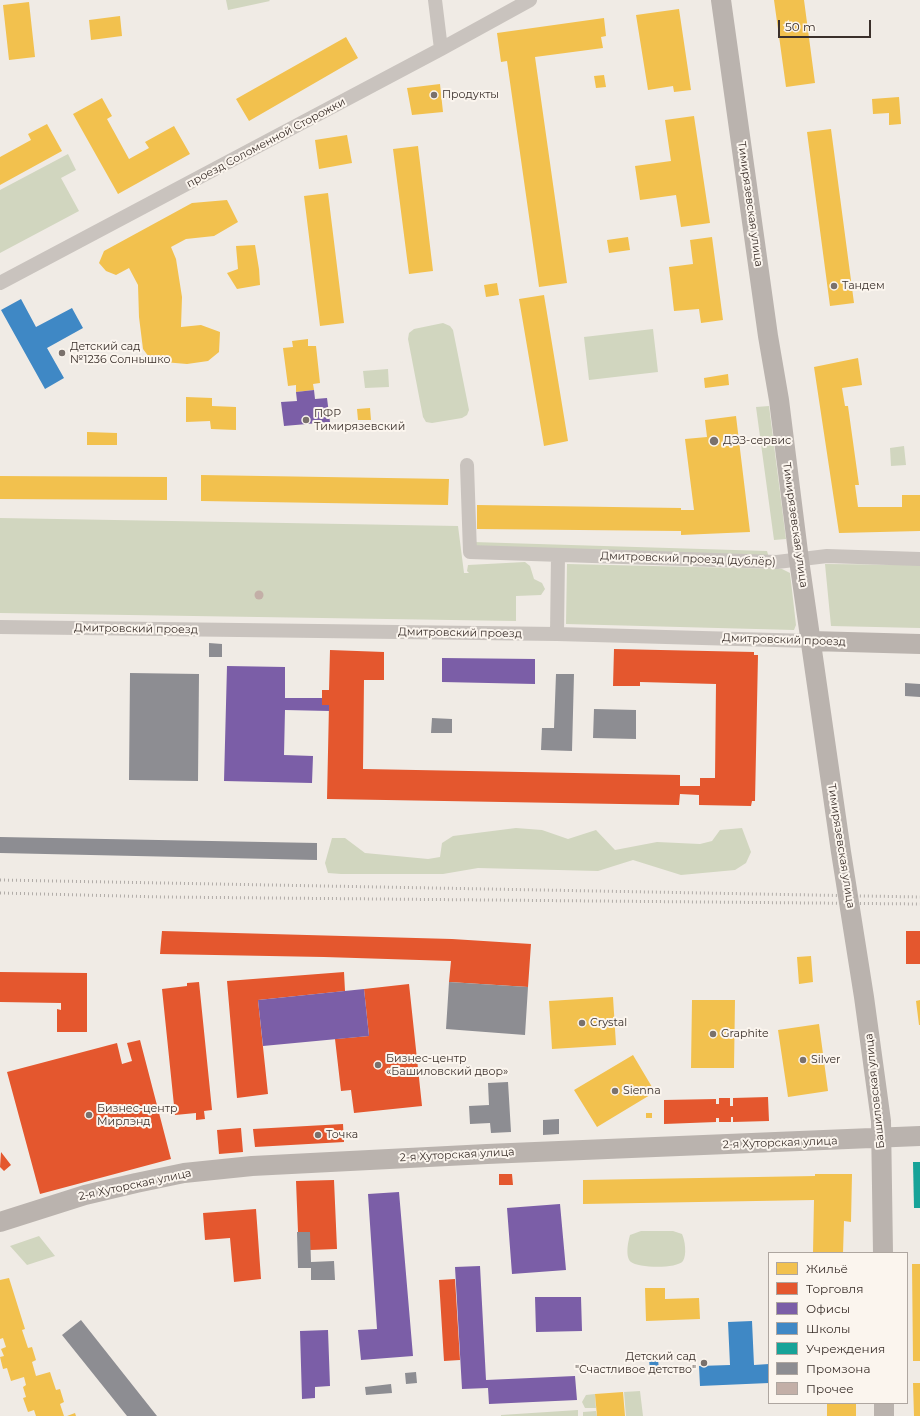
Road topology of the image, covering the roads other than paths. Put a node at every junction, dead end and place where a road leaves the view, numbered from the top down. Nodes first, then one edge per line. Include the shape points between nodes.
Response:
1 (435, 0) edge
2 (530, 0) edge
3 (721, 0) edge
4 (441, 49) junction
5 (0, 283) edge
6 (467, 465) dead end
7 (558, 555) junction
8 (920, 559) edge
9 (799, 560) junction
10 (0, 627) edge
11 (556, 634) junction
12 (811, 641) junction
13 (920, 644) edge
14 (854, 930) joint
15 (920, 1136) edge
16 (882, 1138) junction
17 (0, 1222) edge
18 (883, 1252) edge
19 (884, 1404) edge
20 (884, 1416) edge

1 - 4 street
2 - 4 street, проезд Соломенной Сторожки
3 - 9 main road, Тимирязевская улица via 780,408
4 - 5 street, проезд Соломенной Сторожки
6 - 7 street, Дмитровский проезд (дублёр) via 470,552
7 - 9 street, Дмитровский проезд (дублёр) via 777,562
7 - 11 street
8 - 9 street, Дмитровский проезд (дублёр) via 827,556
9 - 12 main road, Тимирязевская улица
10 - 11 street, Дмитровский проезд
11 - 12 street, Дмитровский проезд
12 - 13 main road, Дмитровский проезд
12 - 14 main road, Тимирязевская улица
14 - 16 main road, Башиловская улица
15 - 16 main road, 2-я Хуторская улица
16 - 17 main road, 2-я Хуторская улица via 472,1154 252,1166 184,1173 136,1183 85,1195
16 - 18 main road, Башиловская улица
19 - 20 main road

